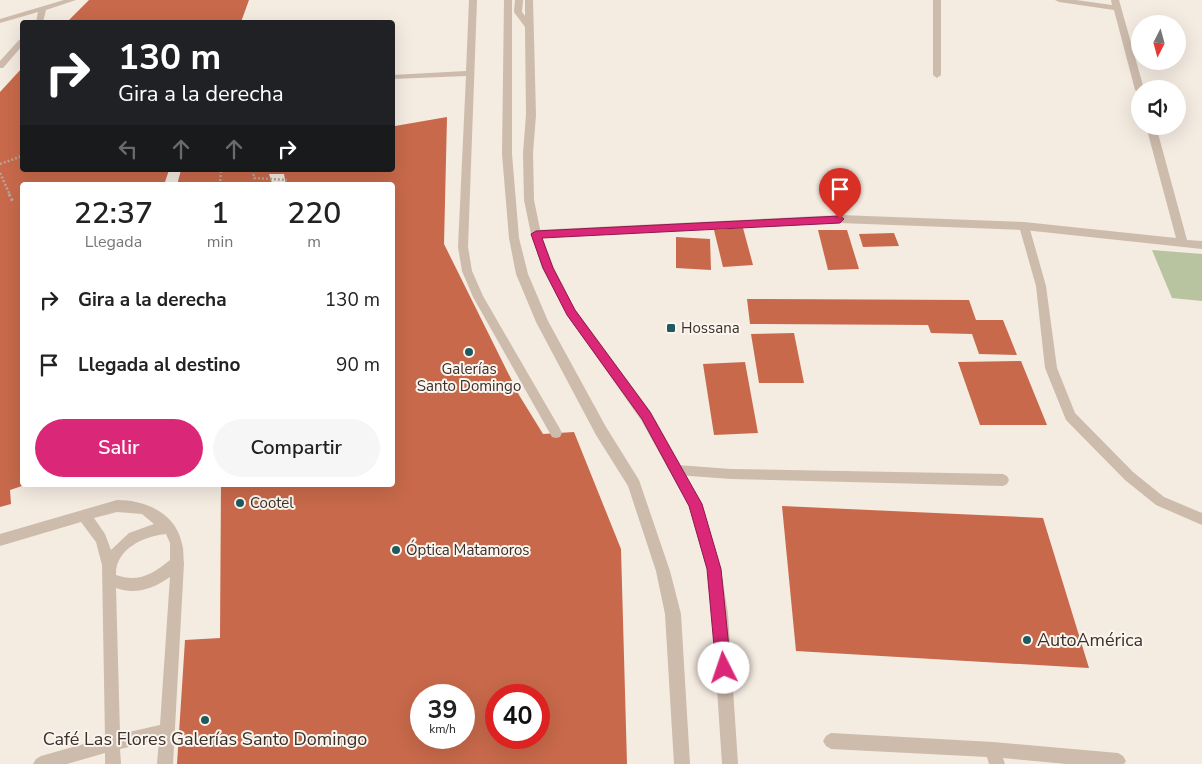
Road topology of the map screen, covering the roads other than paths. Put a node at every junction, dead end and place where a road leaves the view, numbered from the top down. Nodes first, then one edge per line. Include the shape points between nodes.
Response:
1 (72, 0) edge
2 (473, 0) edge
3 (508, 0) edge
4 (519, 0) edge
5 (529, 0) edge
6 (937, 0) edge
7 (1059, 0) edge
8 (1115, 4) edge
9 (42, 10) junction
10 (40, 20) edge
11 (0, 21) edge
12 (528, 26) junction
13 (20, 44) edge
14 (0, 66) edge
15 (470, 73) junction
16 (937, 75) dead end
17 (395, 77) edge
18 (1137, 80) edge
19 (1153, 135) edge
20 (1024, 226) junction
21 (536, 234) junction
22 (1183, 243) junction
23 (1202, 245) edge
24 (556, 433) dead end
25 (677, 470) junction
26 (1003, 480) dead end
27 (84, 515) junction
28 (1202, 519) edge
29 (170, 528) junction
30 (0, 540) edge
31 (176, 563) junction
32 (110, 572) junction
33 (166, 731) junction
34 (830, 741) dead end
35 (114, 743) junction
36 (995, 757) edge
37 (1118, 761) dead end
38 (41, 764) edge
39 (113, 764) edge
40 (165, 764) edge
41 (682, 764) edge
42 (730, 764) edge

1 - 9 lane
2 - 15 lane
3 - 41 street via 508,154 514,238 520,265 542,322 601,431 634,484 663,571 673,614
4 - 12 street via 518,12
5 - 12 street
6 - 16 street
7 - 8 street
8 - 18 street
9 - 10 lane
9 - 11 lane
12 - 21 street via 529,200
13 - 14 lane
15 - 17 lane
15 - 24 lane via 463,247 467,271 478,297
19 - 22 street
20 - 21 street via 840,219
20 - 22 street
20 - 28 lane via 1041,286 1051,368 1070,416 1129,476 1160,501
21 - 25 street via 548,268 571,312 646,416
22 - 23 street
25 - 26 lane
25 - 42 street via 695,504 714,569
27 - 29 lane via 117,506 132,506 145,509
27 - 30 lane
27 - 32 lane via 103,541
29 - 31 lane via 176,544
29 - 32 lane via 141,532 128,540 118,549
31 - 32 lane via 161,575 135,586 123,584
31 - 33 lane
32 - 35 lane
33 - 35 lane
33 - 40 lane
34 - 36 lane
35 - 38 lane
35 - 39 lane
36 - 37 lane

